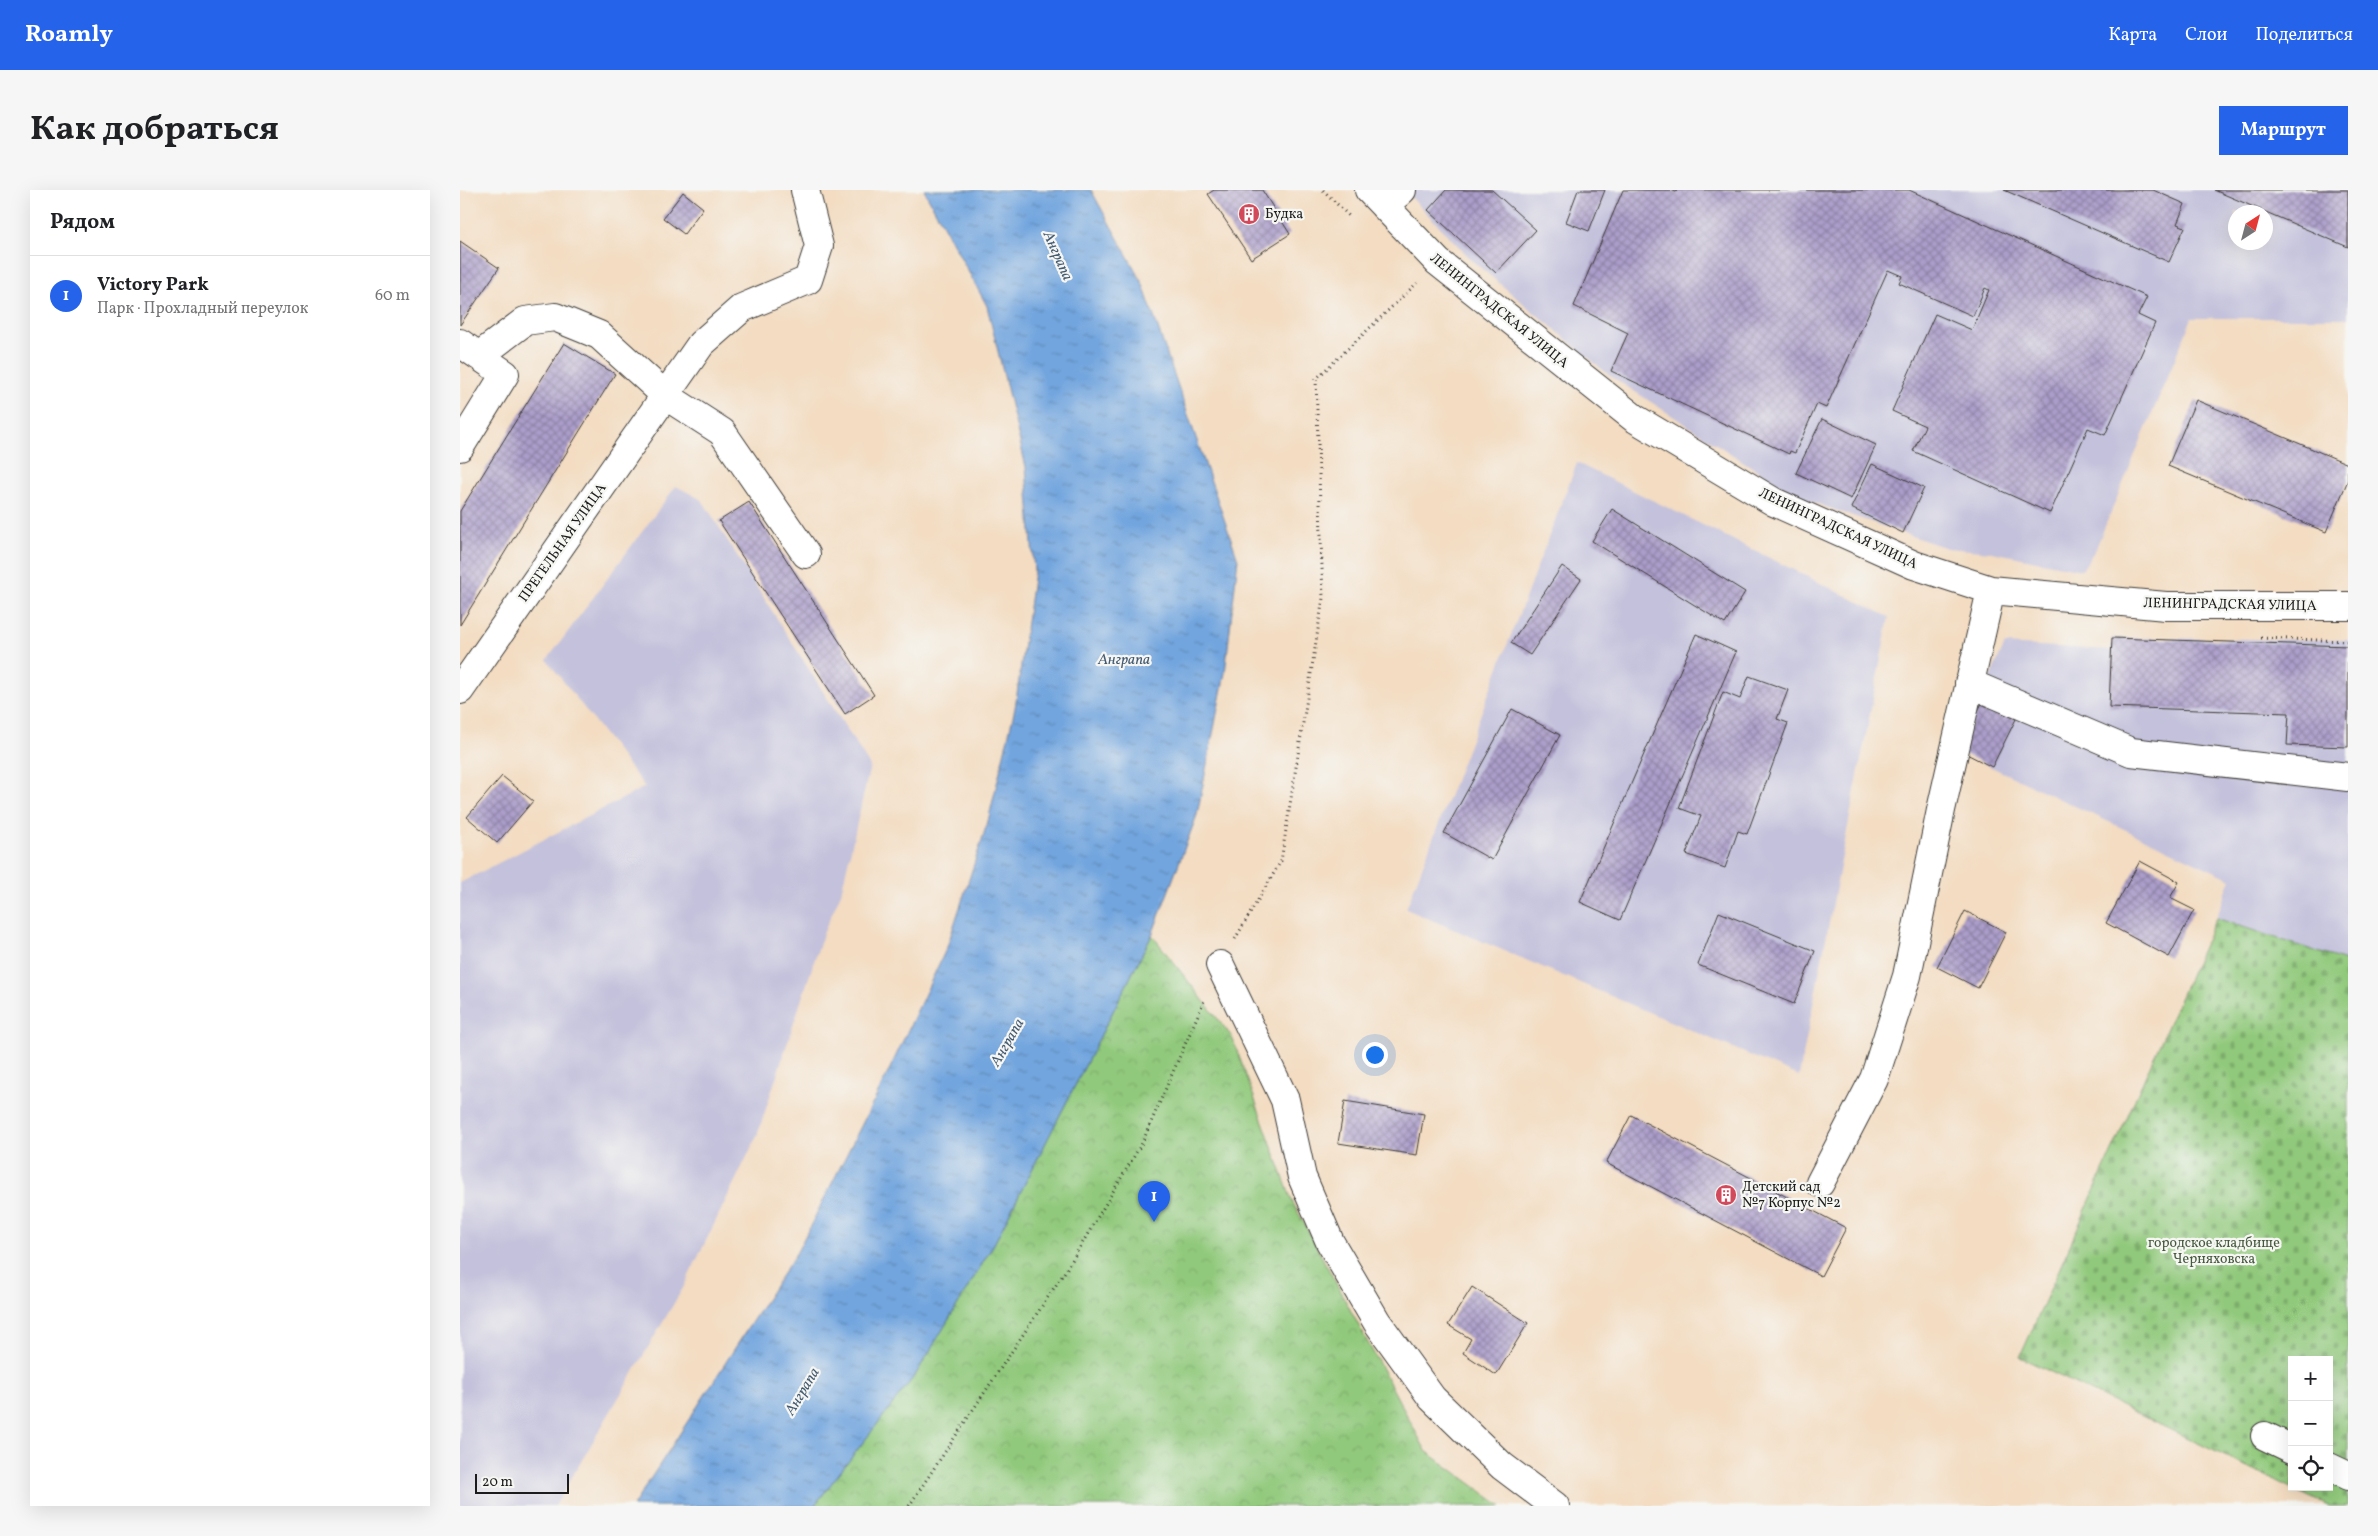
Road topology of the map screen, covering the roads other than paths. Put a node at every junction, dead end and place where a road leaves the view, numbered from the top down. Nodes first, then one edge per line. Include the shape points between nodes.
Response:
1 (805, 190) edge
2 (1385, 195) edge
3 (470, 350) edge
4 (666, 396) junction
5 (460, 447) edge
6 (806, 554) dead end
7 (1991, 590) junction
8 (2348, 606) edge
9 (1970, 683) junction
10 (460, 690) edge
11 (2348, 777) edge
12 (1220, 965) road end
13 (1820, 1183) dead end
14 (2265, 1436) dead end
15 (2288, 1447) edge
16 (2333, 1469) edge
17 (2348, 1476) edge
18 (1555, 1506) edge

1 - 4 street, ПРЕГЕЛЬНАЯ УЛИЦА via 819,246 808,280 742,308 701,344
2 - 7 street, ЛЕНИНГРАДСКАЯ УЛИЦА via 1438,262 1634,418 1774,502 1914,566
3 - 4 street via 525,321 554,317 599,335
3 - 5 street via 505,374
4 - 6 street via 722,432
4 - 10 street, ПРЕГЕЛЬНАЯ УЛИЦА
7 - 8 street, ЛЕНИНГРАДСКАЯ УЛИЦА via 2166,606
7 - 9 street
9 - 11 street via 2131,752
9 - 13 street via 1940,810 1907,976 1874,1079
12 - 18 street via 1285,1100 1302,1177 1330,1242 1377,1322 1432,1398 1502,1466
14 - 15 street
16 - 17 street

